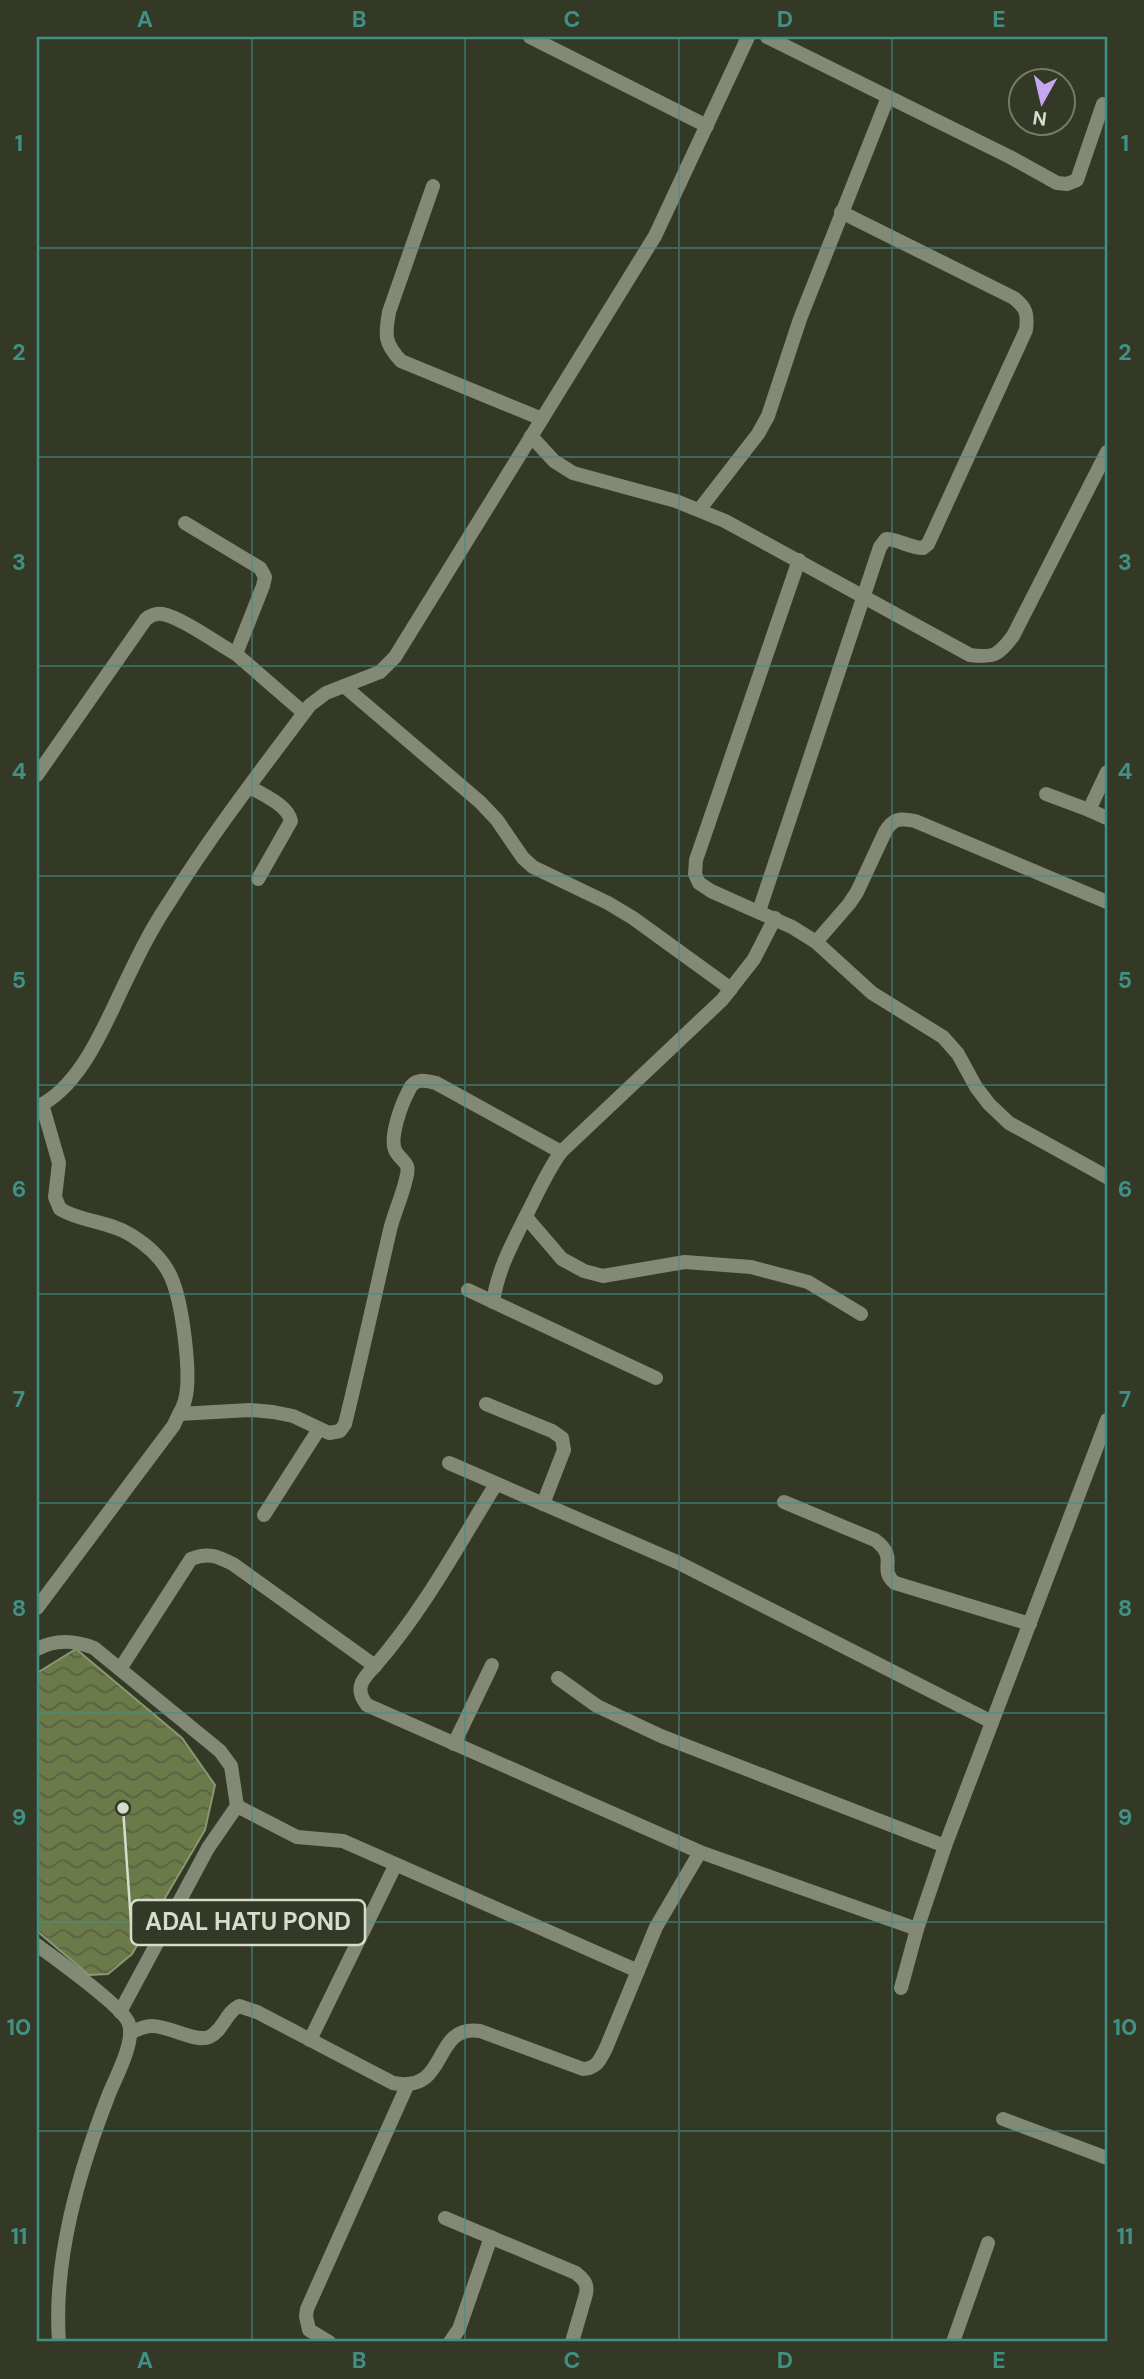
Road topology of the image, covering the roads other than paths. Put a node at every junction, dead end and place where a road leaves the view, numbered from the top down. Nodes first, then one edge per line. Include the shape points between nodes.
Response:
1 (530, 37) edge
2 (748, 37) edge
3 (767, 37) edge
4 (888, 97) junction
5 (1103, 104) dead end
6 (707, 126) junction
7 (433, 186) dead end
8 (842, 212) junction
9 (542, 419) junction
10 (531, 436) junction
11 (1107, 452) edge
12 (699, 510) junction
13 (185, 523) dead end
14 (799, 560) junction
15 (862, 597) junction
16 (236, 654) junction
17 (344, 686) junction
18 (304, 713) junction
19 (1107, 772) edge
20 (37, 775) edge
21 (250, 787) junction
22 (1046, 793) dead end
23 (1088, 810) junction
24 (1107, 818) edge
25 (258, 879) dead end
26 (1107, 902) edge
27 (759, 911) junction
28 (775, 918) junction
29 (816, 942) junction
30 (731, 989) junction
31 (39, 1105) edge
32 (561, 1152) junction
33 (1107, 1177) edge
34 (526, 1217) junction
35 (467, 1290) dead end
36 (493, 1302) junction
37 (861, 1314) dead end
38 (656, 1378) dead end
39 (486, 1404) dead end
40 (179, 1414) junction
41 (1107, 1420) edge
42 (319, 1429) junction
43 (449, 1463) dead end
44 (496, 1483) junction
45 (784, 1502) dead end
46 (543, 1504) junction
47 (264, 1515) dead end
48 (37, 1608) edge
49 (1030, 1623) junction
50 (39, 1644) edge
51 (492, 1665) dead end
52 (375, 1666) junction
53 (120, 1669) junction
54 (558, 1678) dead end
55 (992, 1722) junction
56 (454, 1744) junction
57 (237, 1806) junction
58 (945, 1846) junction
59 (700, 1852) junction
60 (395, 1866) junction
61 (917, 1929) junction
62 (37, 1944) edge
63 (638, 1970) junction
64 (901, 1988) dead end
65 (120, 2012) junction
66 (130, 2033) junction
67 (310, 2039) junction
68 (407, 2086) junction
69 (1003, 2119) dead end
70 (1107, 2158) edge
71 (445, 2218) dead end
72 (491, 2237) junction
73 (988, 2243) dead end
74 (59, 2342) edge
75 (329, 2342) edge
76 (450, 2342) edge
77 (572, 2342) edge
78 (953, 2342) edge

1 - 6 street
2 - 6 street
3 - 4 street
4 - 5 street via 1067,184 1077,180
4 - 8 street
6 - 9 street via 655,236
7 - 9 street via 389,312 389,348 401,361
8 - 12 street via 768,416
8 - 15 street via 1014,298 1028,316 1026,330 928,544 914,548 886,539
9 - 10 street
10 - 12 street via 554,461 573,473
10 - 17 street via 395,657 380,673
11 - 15 street via 1013,636 990,657 970,655
12 - 14 street
13 - 16 street via 260,568 265,577
14 - 15 street
14 - 27 street via 696,860 699,883
15 - 27 street
16 - 18 street
16 - 20 street via 173,618 152,614
17 - 18 street via 326,693
17 - 30 street via 480,802 533,867 634,918
18 - 21 street
19 - 23 street
21 - 25 street via 284,809 291,821
21 - 31 street via 167,905 76,1073
22 - 23 street
23 - 24 street
26 - 29 street via 900,818 884,832 849,904
27 - 28 street
28 - 29 street
28 - 30 street via 754,959
29 - 33 street via 872,993 943,1037 982,1096 1009,1123
30 - 32 street
31 - 40 street via 59,1163 55,1197 60,1209 128,1233 153,1251 171,1277 181,1310 188,1380
32 - 34 street
32 - 42 street via 436,1083 425,1080 409,1088 393,1142 405,1160 406,1180 390,1228 345,1424 340,1431
34 - 36 street via 496,1282
34 - 37 street via 562,1259 584,1271 603,1276 685,1262 751,1267 808,1282
35 - 36 street
36 - 38 street
39 - 46 street via 562,1438 564,1450
40 - 42 street via 250,1409 293,1416
40 - 48 street
41 - 49 street
42 - 47 street
43 - 44 street
44 - 46 street
44 - 52 street via 417,1612
45 - 49 street via 886,1548 889,1578 895,1583
46 - 55 street via 722,1583
49 - 55 street
50 - 53 street via 84,1644
51 - 56 street
52 - 53 street via 233,1564 202,1555 191,1559
52 - 56 street via 359,1688 367,1705
53 - 57 street via 220,1751 231,1766
54 - 58 street via 597,1706 661,1736
55 - 58 street
56 - 59 street
57 - 60 street via 297,1837 343,1841
57 - 65 street via 208,1848
58 - 61 street
59 - 61 street
59 - 63 street via 656,1927
60 - 63 street
60 - 67 street
61 - 64 street
62 - 65 street
63 - 68 street via 593,2068 583,2069 467,2030 455,2035 425,2080
65 - 66 street via 129,2022
66 - 67 street via 150,2026 202,2039 215,2034 239,2006
66 - 74 street via 97,2125 68,2233 59,2275
67 - 68 street
68 - 75 street via 307,2309 309,2330
69 - 70 street
71 - 72 street
72 - 76 street via 459,2329
72 - 77 street via 585,2280 586,2294
73 - 78 street

